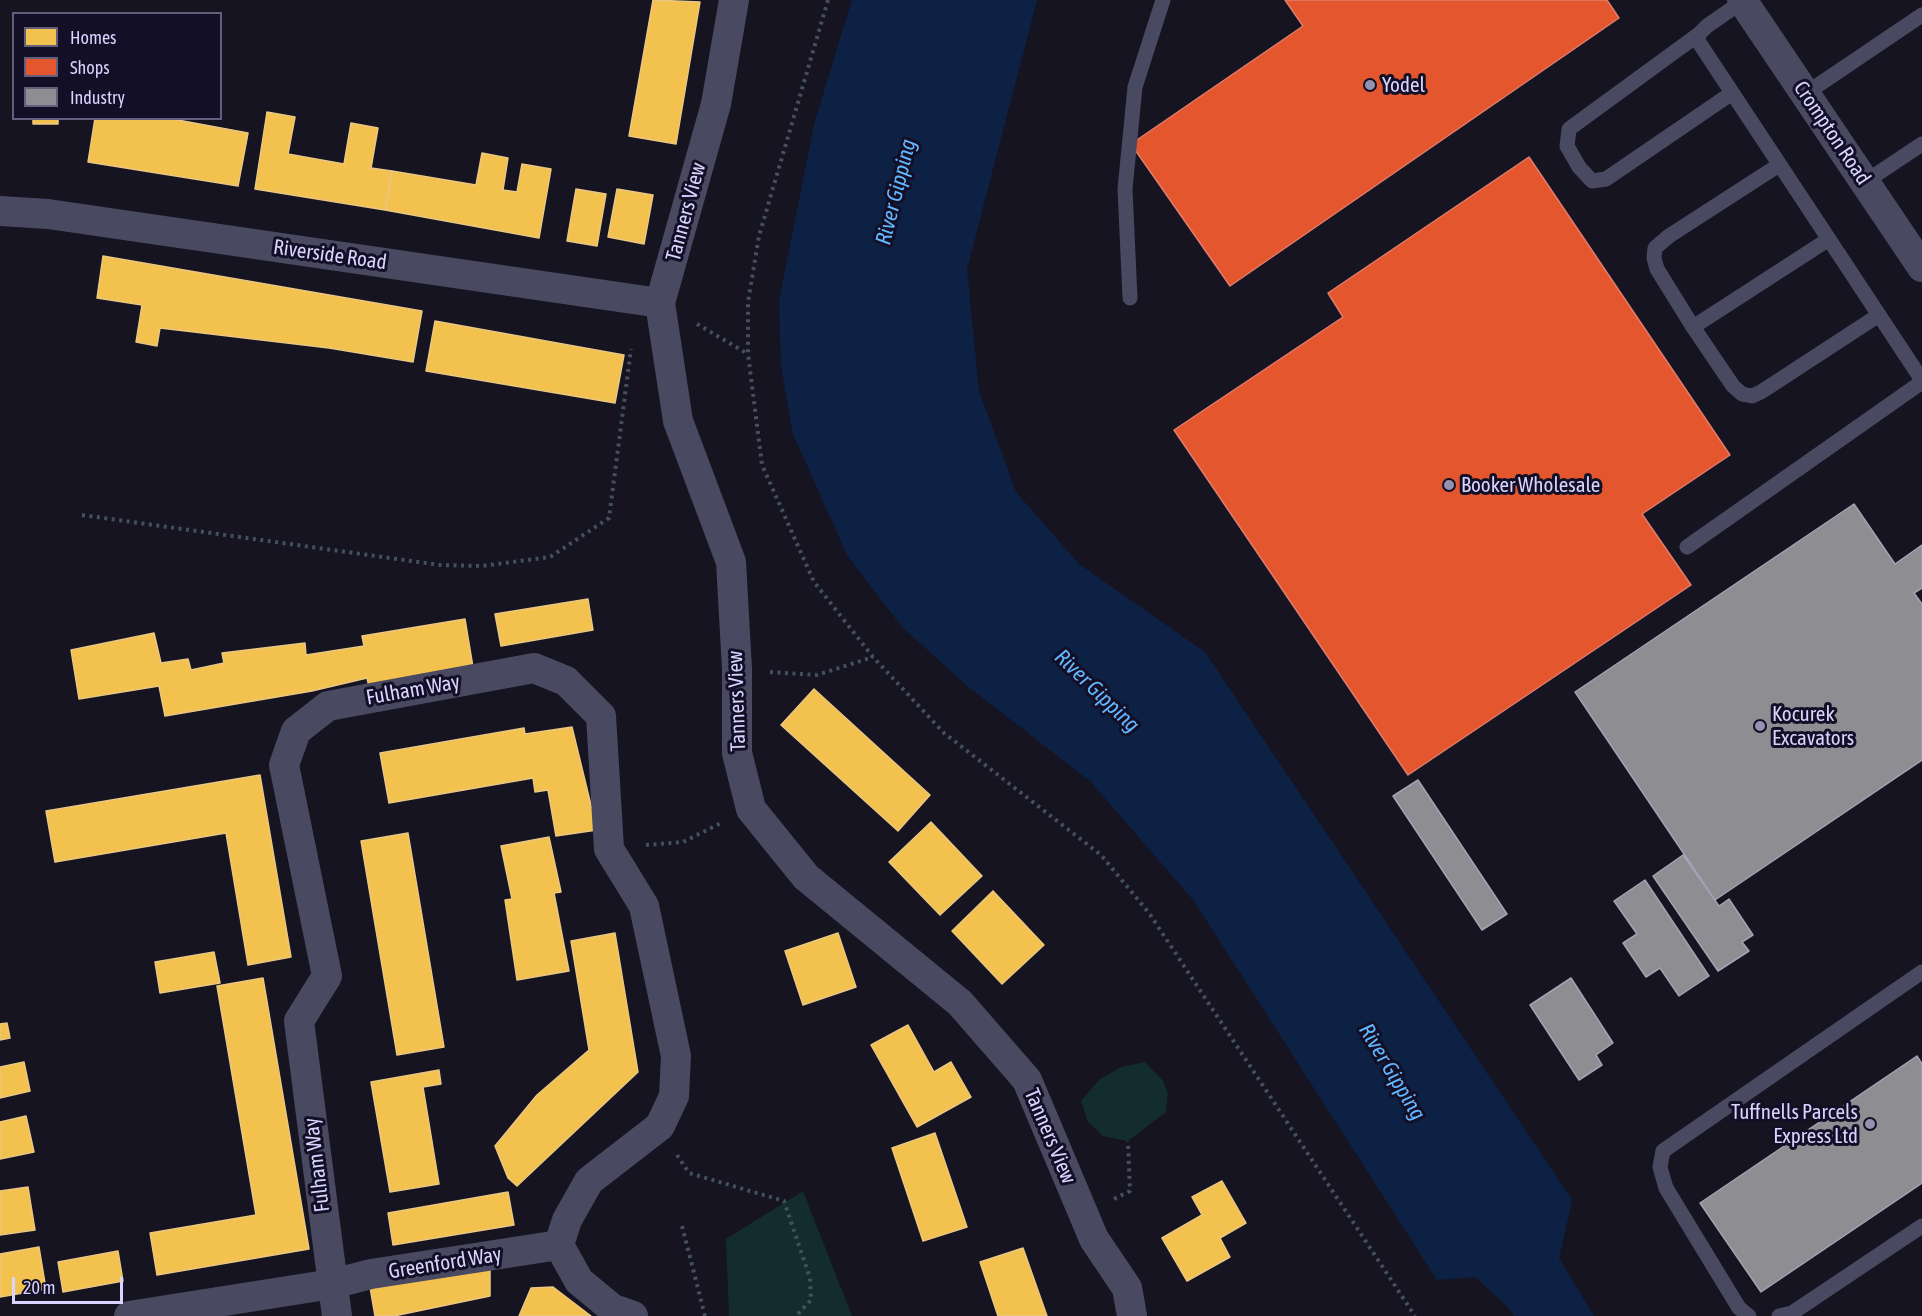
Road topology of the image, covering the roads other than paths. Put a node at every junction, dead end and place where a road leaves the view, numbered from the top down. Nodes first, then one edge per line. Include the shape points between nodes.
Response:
1 (734, 0) edge
2 (1163, 0) edge
3 (1742, 0) edge
4 (1922, 15) edge
5 (1699, 34) junction
6 (1732, 93) junction
7 (1805, 94) junction
8 (1922, 144) edge
9 (1779, 165) junction
10 (1865, 182) junction
11 (0, 211) edge
12 (1829, 239) junction
13 (1922, 267) edge
14 (1130, 298) dead end
15 (649, 301) junction
16 (1879, 315) junction
17 (1693, 327) junction
18 (1922, 381) edge
19 (1687, 547) dead end
20 (1922, 972) edge
21 (1922, 1226) edge
22 (559, 1245) junction
23 (332, 1284) junction
24 (129, 1316) edge
25 (337, 1316) edge
26 (633, 1316) edge
27 (1132, 1316) edge
28 (1749, 1316) edge
29 (1779, 1316) edge

1 - 15 street, Tanners View via 716,104
2 - 14 lane via 1135,87 1125,189
3 - 5 lane
3 - 7 street, Crompton Road
4 - 7 lane
5 - 6 lane via 1698,42
5 - 6 lane via 1569,129 1567,146 1592,181 1606,179
6 - 9 lane
7 - 10 street, Crompton Road
8 - 10 lane
9 - 12 lane
9 - 17 lane via 1655,248 1657,269
10 - 13 street, Crompton Road
11 - 15 street, Riverside Road via 48,214
12 - 16 lane
12 - 17 lane
15 - 27 street, Tanners View via 678,421 730,562 737,669 737,753 751,809 806,877 960,1003 1027,1080 1094,1239 1127,1288
16 - 17 lane via 1752,396 1733,386
16 - 18 lane
18 - 19 lane
20 - 28 lane via 1663,1151 1660,1167 1666,1188 1739,1308
21 - 29 lane via 1792,1313
22 - 23 street, Greenford Way via 371,1274
22 - 23 street, Fulham Way via 567,1220 589,1181 660,1126 674,1096 676,1056 644,906 609,849 601,716 566,681 534,668 328,706 296,731 284,765 327,976 299,1021
22 - 26 street via 579,1281 613,1309
23 - 24 street
23 - 25 street, Fulham Way

